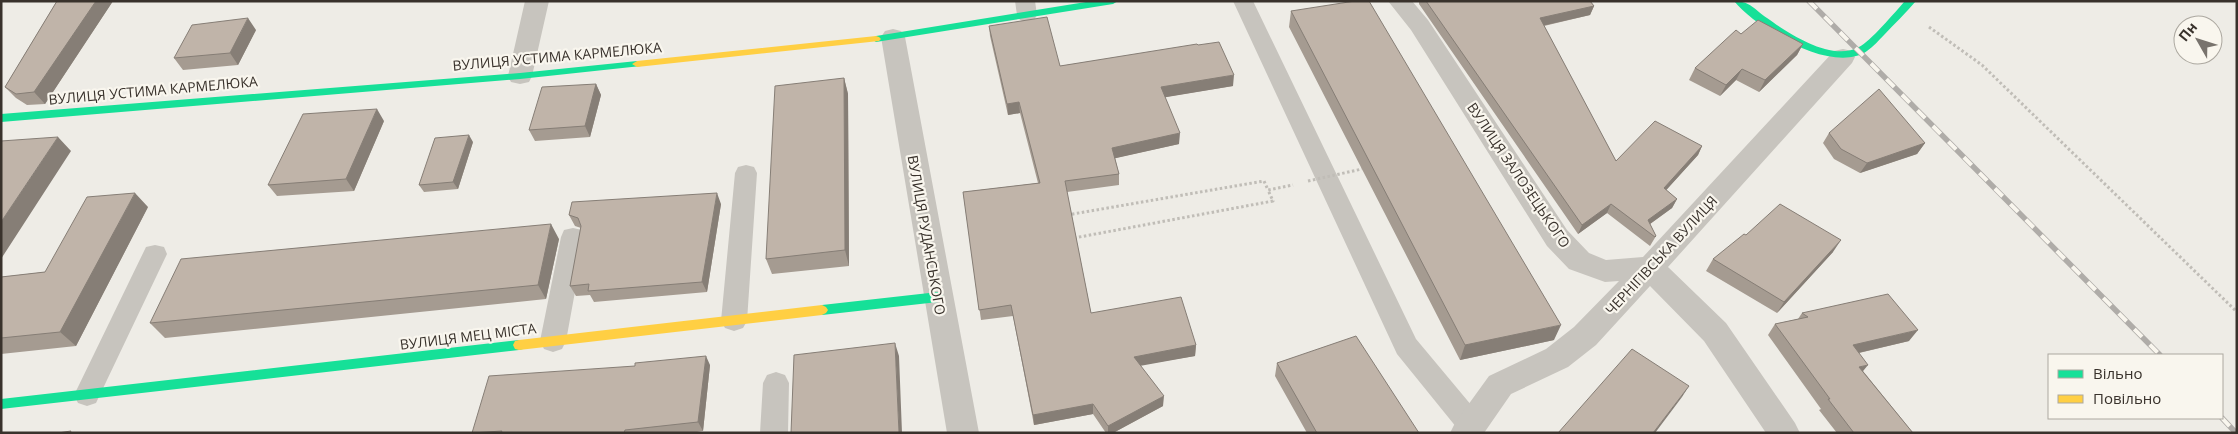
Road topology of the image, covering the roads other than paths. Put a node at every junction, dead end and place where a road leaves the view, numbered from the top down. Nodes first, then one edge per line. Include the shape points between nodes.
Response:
1 (537, 1) edge
2 (1113, 1) edge
3 (1243, 1) edge
4 (1399, 1) edge
5 (1739, 1) edge
6 (1908, 5) edge
7 (1026, 8) edge
8 (893, 37) junction
9 (1843, 57) junction
10 (520, 76) junction
11 (1, 118) edge
12 (746, 173) dead end
13 (573, 237) dead end
14 (155, 254) dead end
15 (1650, 268) junction
16 (938, 297) junction
17 (734, 321) junction
18 (553, 341) junction
19 (776, 383) dead end
20 (87, 395) junction
21 (1, 404) edge
22 (1469, 429) edge
23 (774, 433) edge
24 (963, 433) edge
25 (1784, 433) edge

1 - 10 street
2 - 7 street, ВУЛИЦЯ УСТИМА КАРМЕЛЮКА
3 - 22 lane via 1406,346
4 - 15 street, ВУЛИЦЯ ЗАЛОЗЕЦЬКОГО via 1420,25 1557,238 1579,261 1605,271
5 - 9 street via 1751,14 1798,42
6 - 9 street via 1859,52
7 - 8 street, ВУЛИЦЯ УСТИМА КАРМЕЛЮКА
8 - 10 street, ВУЛИЦЯ УСТИМА КАРМЕЛЮКА
8 - 16 street, ВУЛИЦЯ РУДАНСЬКОГО
9 - 15 street, ЧЕРНІГІВСЬКА ВУЛИЦЯ
10 - 11 street, ВУЛИЦЯ УСТИМА КАРМЕЛЮКА
12 - 17 lane
13 - 18 lane
14 - 20 lane
15 - 22 street, ЧЕРНІГІВСЬКА ВУЛИЦЯ via 1585,336 1557,358 1500,385
15 - 25 street via 1715,332
16 - 17 street, ВУЛИЦЯ МЕЦ МІСТА
16 - 24 street, ВУЛИЦЯ РУДАНСЬКОГО
17 - 18 street, ВУЛИЦЯ МЕЦ МІСТА
18 - 20 street, ВУЛИЦЯ МЕЦ МІСТА
19 - 23 lane
20 - 21 street, ВУЛИЦЯ МЕЦ МІСТА

